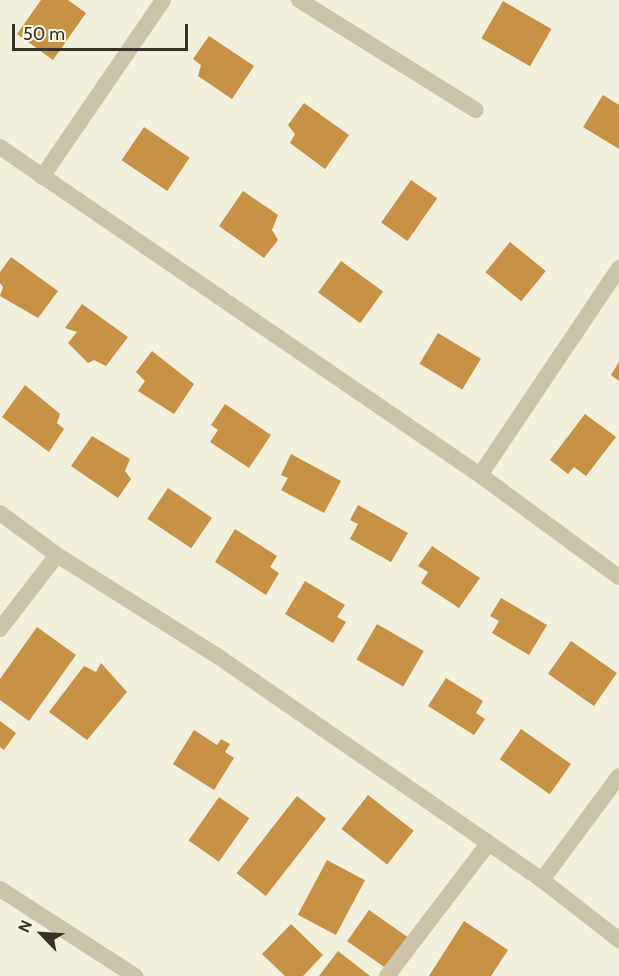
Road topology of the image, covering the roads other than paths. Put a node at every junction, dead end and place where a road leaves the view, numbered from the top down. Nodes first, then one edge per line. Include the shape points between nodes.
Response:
1 (163, 0) edge
2 (299, 0) edge
3 (476, 110) dead end
4 (0, 147) edge
5 (42, 177) junction
6 (619, 268) edge
7 (480, 475) junction
8 (0, 513) edge
9 (57, 555) junction
10 (619, 577) edge
11 (0, 628) edge
12 (619, 776) edge
13 (488, 844) junction
14 (542, 880) junction
15 (0, 889) edge
16 (619, 940) edge
17 (135, 976) edge
18 (387, 976) edge

1 - 5 street
2 - 3 street
4 - 5 street
5 - 7 street
6 - 7 street
7 - 10 street
8 - 9 street
9 - 11 street
9 - 13 street via 216,655
12 - 14 street
13 - 14 street
13 - 18 street
14 - 16 street
15 - 17 street

